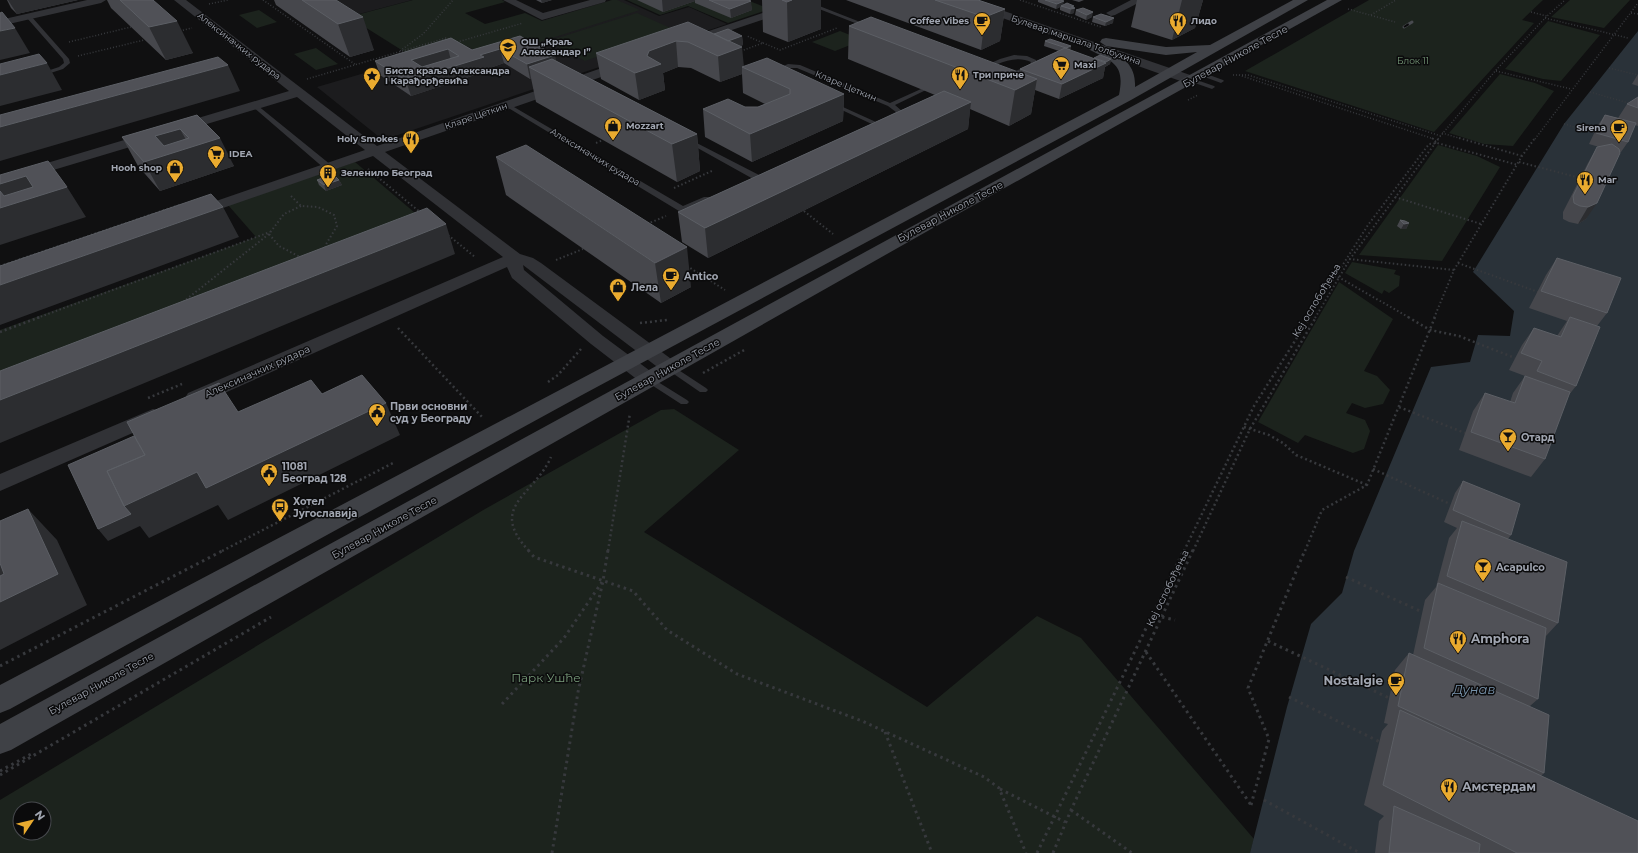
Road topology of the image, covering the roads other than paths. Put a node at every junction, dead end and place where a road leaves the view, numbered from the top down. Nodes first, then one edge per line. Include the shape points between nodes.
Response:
1 (101, 0) edge
2 (179, 0) edge
3 (508, 0) edge
4 (600, 0) edge
5 (961, 0) edge
6 (982, 0) edge
7 (1139, 0) edge
8 (1302, 0) edge
9 (805, 1) edge
10 (1340, 4) edge
11 (1111, 13) dead end
12 (29, 16) junction
13 (0, 23) edge
14 (873, 28) edge
15 (1100, 44) junction
16 (677, 46) edge
17 (1217, 47) junction
18 (634, 61) edge
19 (974, 67) edge
20 (1175, 70) junction
21 (29, 77) edge
22 (1196, 77) junction
23 (772, 78) edge
24 (1012, 82) edge
25 (1221, 82) dead end
26 (1212, 87) dead end
27 (923, 90) edge
28 (299, 92) junction
29 (1126, 97) junction
30 (828, 102) edge
31 (507, 105) junction
32 (890, 105) junction
33 (255, 106) junction
34 (682, 137) edge
35 (375, 151) junction
36 (328, 167) junction
37 (758, 177) edge
38 (0, 182) edge
39 (716, 195) edge
40 (179, 219) edge
41 (514, 258) junction
42 (649, 352) junction
43 (627, 363) junction
44 (660, 374) junction
45 (703, 390) dead end
46 (684, 402) dead end
47 (0, 483) edge
48 (0, 700) edge
49 (0, 740) edge

1 - 12 street
2 - 28 street, Алексиначких рудара
3 - 4 street via 542,17
5 - 15 street, Булевар маршала Толбухина
6 - 15 street, Булевар маршала Толбухина
7 - 11 street
8 - 17 main road, Булевар Николе Тесле
9 - 14 lane
9 - 16 street via 696,43
10 - 22 main road, Булевар Николе Тесле
12 - 13 street
12 - 21 lane via 67,63 65,66
15 - 17 main road via 1166,51
15 - 20 street, Булевар маршала Толбухина
15 - 29 main road via 1127,70 1130,80
17 - 20 main road, Булевар Николе Тесле
18 - 31 street, Кларе Цеткин via 581,83
19 - 24 lane via 983,71 1010,56 1022,56 1034,61 1033,65 1001,78
20 - 22 street, Булевар маршала Толбухина
20 - 29 main road, Булевар Николе Тесле
22 - 25 lane
22 - 26 lane
22 - 44 main road, Булевар Николе Тесле via 927,223
23 - 32 lane, Кларе Цеткин via 765,74 788,66 798,66
27 - 32 lane
28 - 33 street
28 - 35 street, Алексиначких рудара
29 - 42 main road, Булевар Николе Тесле
30 - 32 lane, Кларе Цеткин via 873,126 898,114 899,110
31 - 35 street, Кларе Цеткин
31 - 39 lane, Алексиначких рудара via 682,209
33 - 36 lane
33 - 38 street
34 - 37 lane
35 - 36 street
35 - 41 street, Алексиначких рудара
36 - 40 street
41 - 42 street, Алексиначких рудара via 535,266
41 - 43 street via 518,274
41 - 47 street, Алексиначких рудара
42 - 43 main road, Булевар Николе Тесле
42 - 44 street, Алексиначких рудара
43 - 44 street
43 - 48 main road, Булевар Николе Тесле
44 - 45 lane
44 - 46 lane
44 - 49 main road, Булевар Николе Тесле

